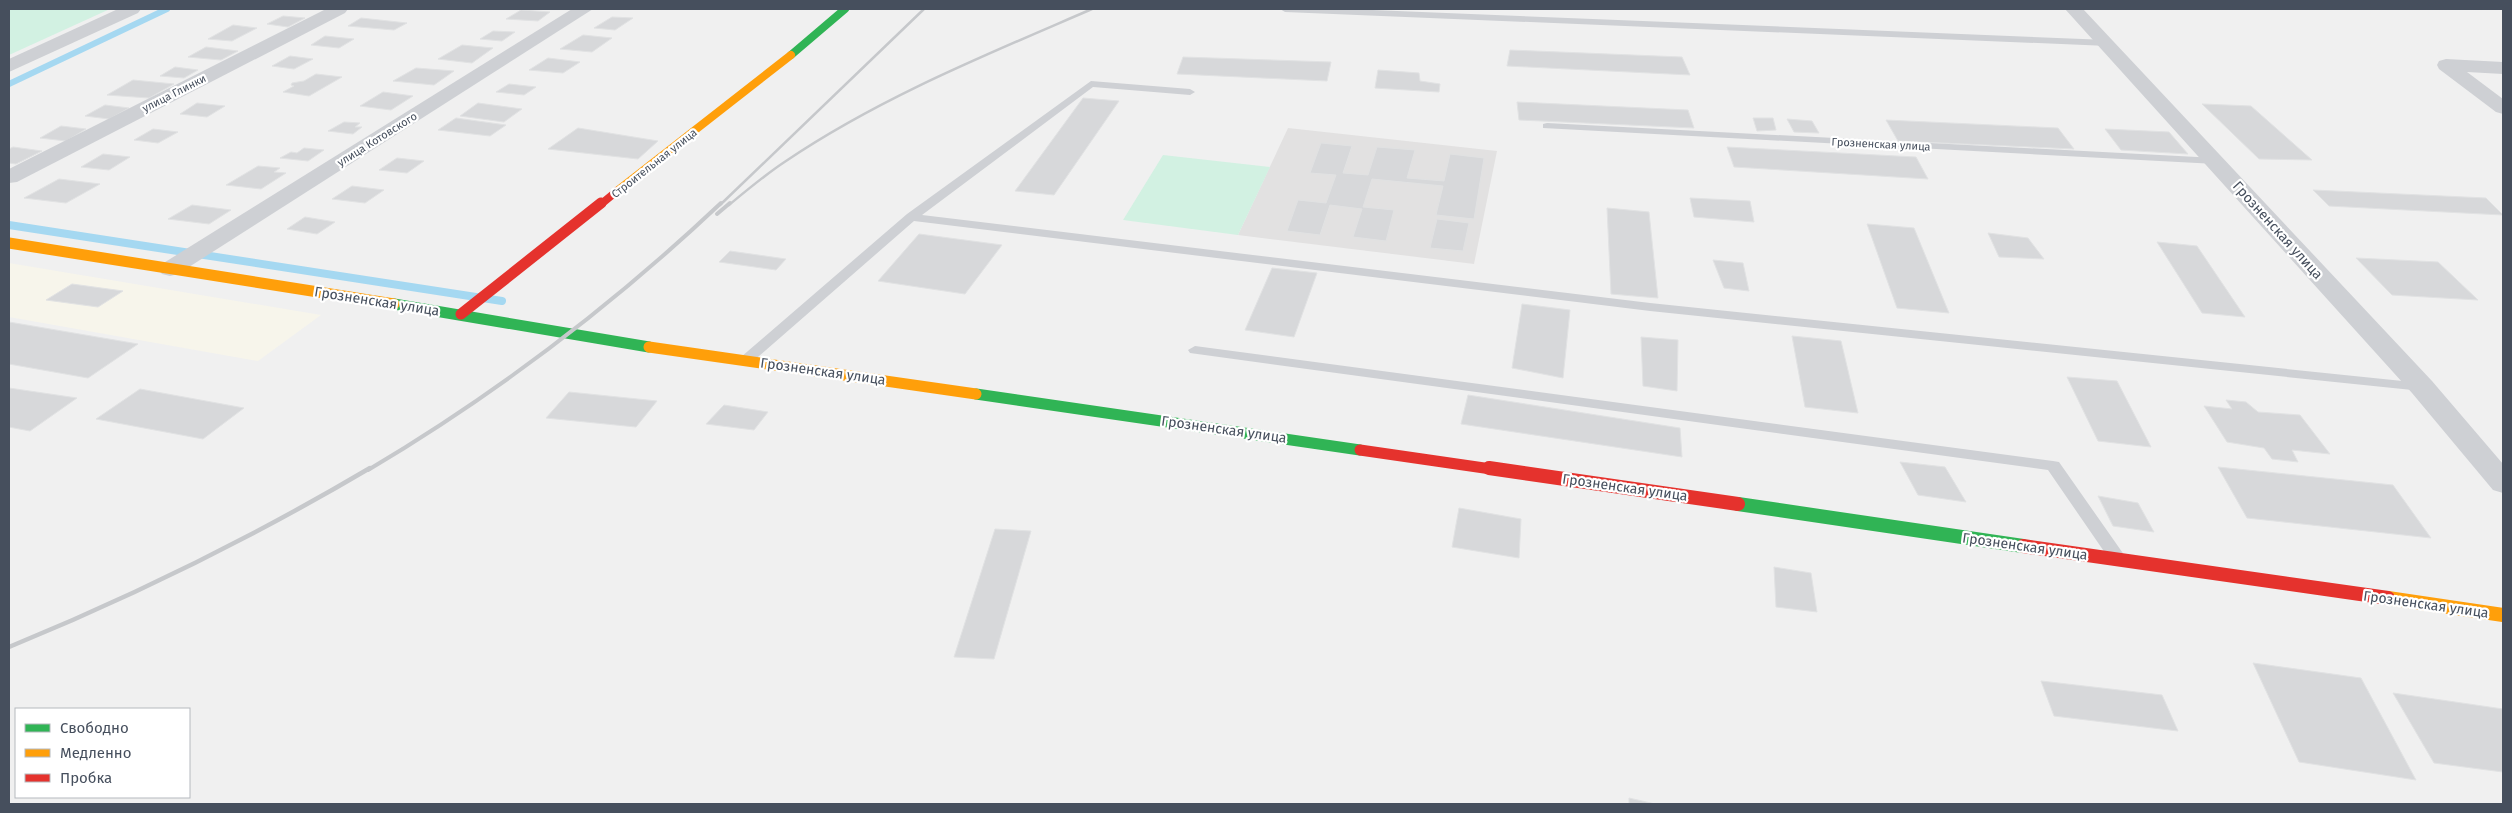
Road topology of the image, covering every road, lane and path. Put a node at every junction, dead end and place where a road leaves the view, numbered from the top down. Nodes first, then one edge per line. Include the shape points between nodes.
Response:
1 (132, 9) edge
2 (338, 9) edge
3 (584, 9) edge
4 (845, 9) edge
5 (1286, 9) edge
6 (2074, 9) edge
7 (2108, 44) junction
8 (9, 66) edge
9 (2503, 68) edge
10 (1190, 92) dead end
11 (2503, 108) edge
12 (1546, 126) dead end
13 (2216, 161) junction
14 (9, 177) edge
15 (911, 217) junction
16 (9, 243) edge
17 (170, 269) junction
18 (461, 314) junction
19 (1194, 350) dead end
20 (746, 360) junction
21 (2422, 388) junction
22 (2503, 483) edge
23 (2118, 559) junction
24 (2503, 615) edge

1 - 8 street
2 - 14 street, улица Глинки
3 - 17 street, улица Котовского
4 - 18 main road, Строительная улица via 805,44
5 - 7 lane
6 - 7 street, Грозненская улица
7 - 13 street, Грозненская улица
9 - 11 street via 2446,65
10 - 15 lane, Грозненская улица via 1091,84
12 - 13 lane, Грозненская улица
13 - 21 street, Грозненская улица
15 - 20 lane, Грозненская улица
15 - 21 lane via 1650,307
16 - 17 main road, Грозненская улица
17 - 18 main road, Грозненская улица
18 - 20 main road, Грозненская улица via 581,337
19 - 23 lane via 2053,466
20 - 23 main road, Грозненская улица
21 - 22 street, Грозненская улица
23 - 24 main road, Грозненская улица

